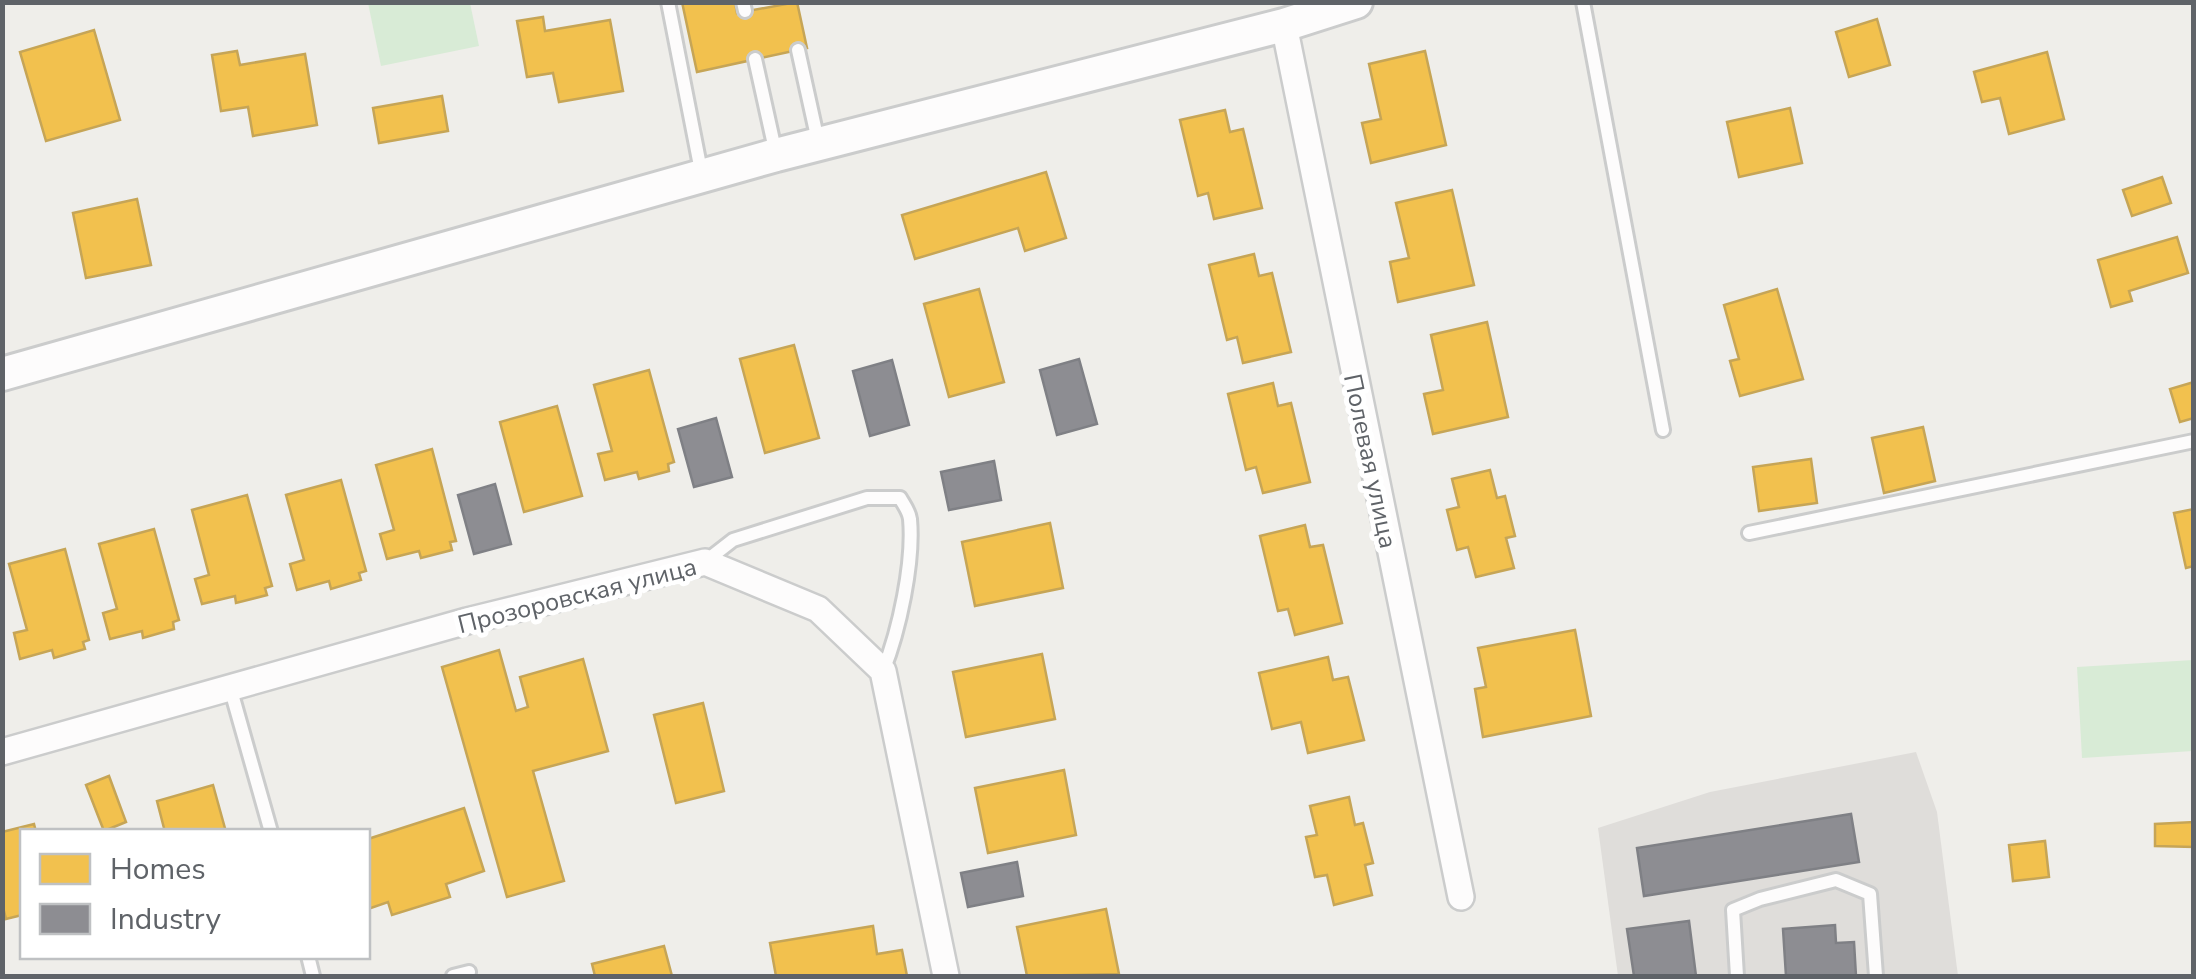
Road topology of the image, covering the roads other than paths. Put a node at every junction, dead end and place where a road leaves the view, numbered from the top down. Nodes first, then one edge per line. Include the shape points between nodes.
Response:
1 (668, 2) edge
2 (1356, 2) edge
3 (1583, 2) edge
4 (1318, 9) edge
5 (1284, 25) junction
6 (798, 50) dead end
7 (755, 59) dead end
8 (818, 144) junction
9 (776, 155) junction
10 (702, 176) junction
11 (2, 374) edge
12 (1663, 430) dead end
13 (2194, 442) edge
14 (1749, 533) dead end
15 (705, 562) junction
16 (883, 671) junction
17 (230, 687) junction
18 (2, 752) edge
19 (271, 829) edge
20 (1461, 896) dead end
21 (470, 972) dead end
22 (453, 976) edge
23 (946, 976) edge
24 (1738, 976) edge
25 (1876, 976) edge

1 - 10 lane
2 - 4 street
3 - 12 lane
4 - 5 street
5 - 8 street
5 - 20 street, Полевая улица
6 - 8 lane
7 - 9 lane
8 - 9 street
9 - 10 street
10 - 11 street
13 - 14 lane
15 - 16 street, Прозоровская улица via 818,608
15 - 16 lane via 733,540 868,498 900,498 910,515 909,547 898,634
15 - 17 street, Прозоровская улица
16 - 23 street
17 - 18 street, Прозоровская улица
17 - 19 lane
21 - 22 lane
24 - 25 lane via 1733,910 1836,880 1870,894

